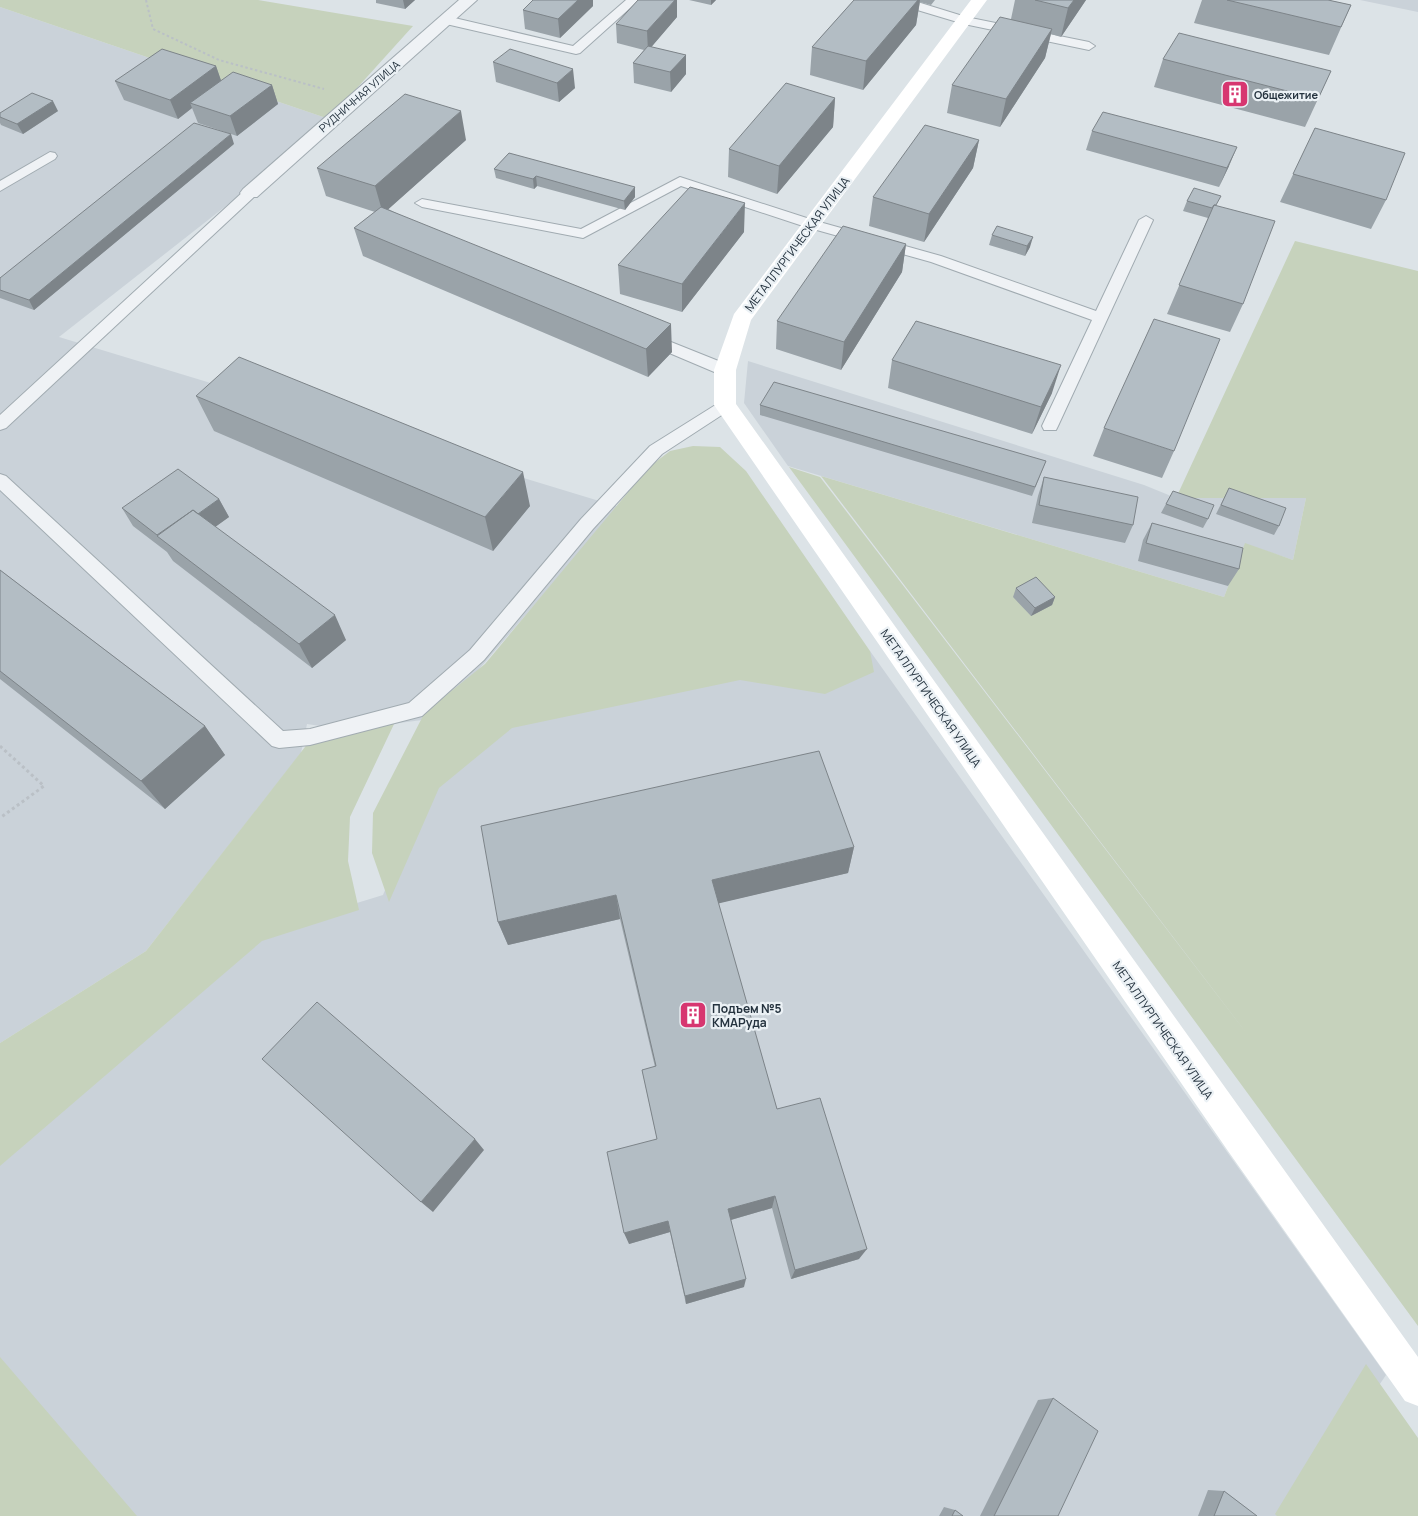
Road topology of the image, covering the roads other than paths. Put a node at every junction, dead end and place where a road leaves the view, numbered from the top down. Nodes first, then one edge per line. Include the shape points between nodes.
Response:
1 (469, 0) edge
2 (633, 0) edge
3 (898, 0) edge
4 (978, 0) edge
5 (446, 20) junction
6 (964, 20) junction
7 (1089, 46) dead end
8 (50, 156) dead end
9 (0, 187) edge
10 (250, 193) joint
11 (422, 203) dead end
12 (1146, 220) dead end
13 (811, 224) junction
14 (1101, 318) junction
15 (635, 332) edge
16 (725, 370) junction
17 (725, 405) junction
18 (0, 424) edge
19 (1050, 426) dead end
20 (0, 480) edge
21 (1418, 1388) edge

1 - 5 street, РУДНИЧНАЯ УЛИЦА
2 - 5 lane via 576,50
3 - 6 lane
4 - 6 street, МЕТАЛЛУРГИЧЕСКАЯ УЛИЦА
5 - 10 street, РУДНИЧНАЯ УЛИЦА
6 - 7 lane
6 - 13 street, МЕТАЛЛУРГИЧЕСКАЯ УЛИЦА
8 - 9 lane
10 - 18 lane
11 - 13 lane via 583,234 680,181
12 - 14 lane
13 - 14 lane via 936,260
13 - 16 street, МЕТАЛЛУРГИЧЕСКАЯ УЛИЦА via 741,319
14 - 19 lane
15 - 16 lane
16 - 17 street, МЕТАЛЛУРГИЧЕСКАЯ УЛИЦА
17 - 20 lane via 656,450 587,524 477,655 415,710 310,737 279,740
17 - 21 street, МЕТАЛЛУРГИЧЕСКАЯ УЛИЦА

